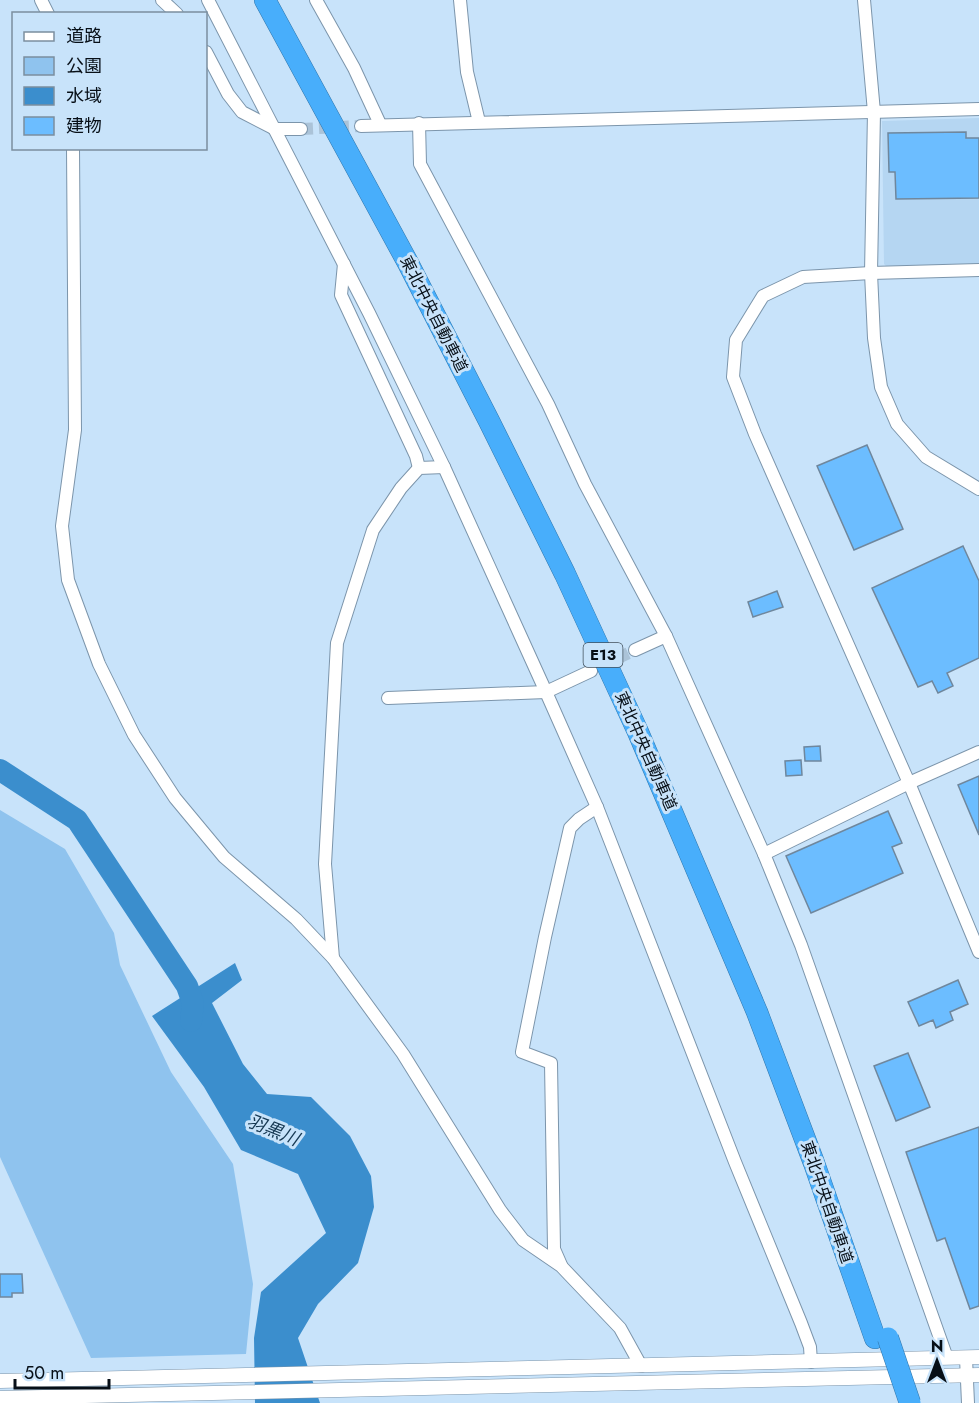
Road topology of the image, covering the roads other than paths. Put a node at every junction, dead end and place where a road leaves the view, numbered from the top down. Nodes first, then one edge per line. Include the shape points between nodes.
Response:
1 (162, 0) edge
2 (208, 0) edge
3 (265, 0) edge
4 (280, 0) edge
5 (316, 0) edge
6 (460, 0) edge
7 (864, 0) edge
8 (175, 12) edge
9 (207, 54) edge
10 (979, 109) edge
11 (874, 112) junction
12 (479, 122) junction
13 (419, 123) junction
14 (380, 124) junction
15 (361, 126) tunnel mouth
16 (275, 129) junction
17 (301, 129) tunnel mouth
18 (73, 150) edge
19 (344, 263) junction
20 (979, 270) edge
21 (871, 273) junction
22 (444, 467) junction
23 (419, 468) junction
24 (979, 489) edge
25 (666, 636) junction
26 (636, 650) tunnel mouth
27 (591, 671) tunnel mouth
28 (546, 692) junction
29 (388, 699) dead end
30 (979, 752) edge
31 (909, 783) junction
32 (597, 807) junction
33 (765, 854) junction
34 (979, 952) edge
35 (333, 958) junction
36 (561, 1266) junction
37 (881, 1338) junction
38 (973, 1357) edge
39 (947, 1358) junction
40 (811, 1362) junction
41 (641, 1366) junction
42 (973, 1375) edge
43 (0, 1381) edge
44 (0, 1398) edge
45 (897, 1403) edge
46 (910, 1403) edge
47 (968, 1403) edge

1 - 8 street
2 - 16 street
3 - 37 highway, 東北中央自動車道 / E13 via 489,421 638,732 757,1012
4 - 37 highway, 東北中央自動車道 / E13 via 425,266 580,574 704,852 772,1019 825,1158
5 - 14 street
6 - 12 street via 467,72
7 - 11 street
9 - 16 street via 242,112
10 - 11 street
11 - 12 street
11 - 21 street
12 - 13 street
13 - 14 street
13 - 25 street via 420,164
14 - 15 street
16 - 17 street
16 - 19 street
18 - 35 street via 75,430 62,526 68,580 99,664 134,735 175,798 224,857 297,919
19 - 22 street
19 - 23 street via 342,295
20 - 21 street
21 - 24 street via 881,387 897,424 926,457
21 - 31 street via 803,277 763,296 736,340 733,377
22 - 23 street
22 - 28 street
23 - 35 street via 373,530 337,643 325,864
25 - 26 street
25 - 33 street
27 - 28 street
28 - 29 street
28 - 32 street
30 - 31 street
31 - 33 street
31 - 34 street
32 - 36 street via 570,828 567,837 522,1052 552,1063 554,1249
32 - 40 street via 801,1323
33 - 39 street
35 - 36 street via 404,1054 500,1210 524,1240
36 - 41 street via 620,1328
37 - 45 highway, 東北中央自動車道 / E13
37 - 46 highway, 東北中央自動車道 / E13, bridge
38 - 39 street
38 - 42 street
39 - 40 street
40 - 41 street
41 - 43 street
42 - 44 street
42 - 47 street

